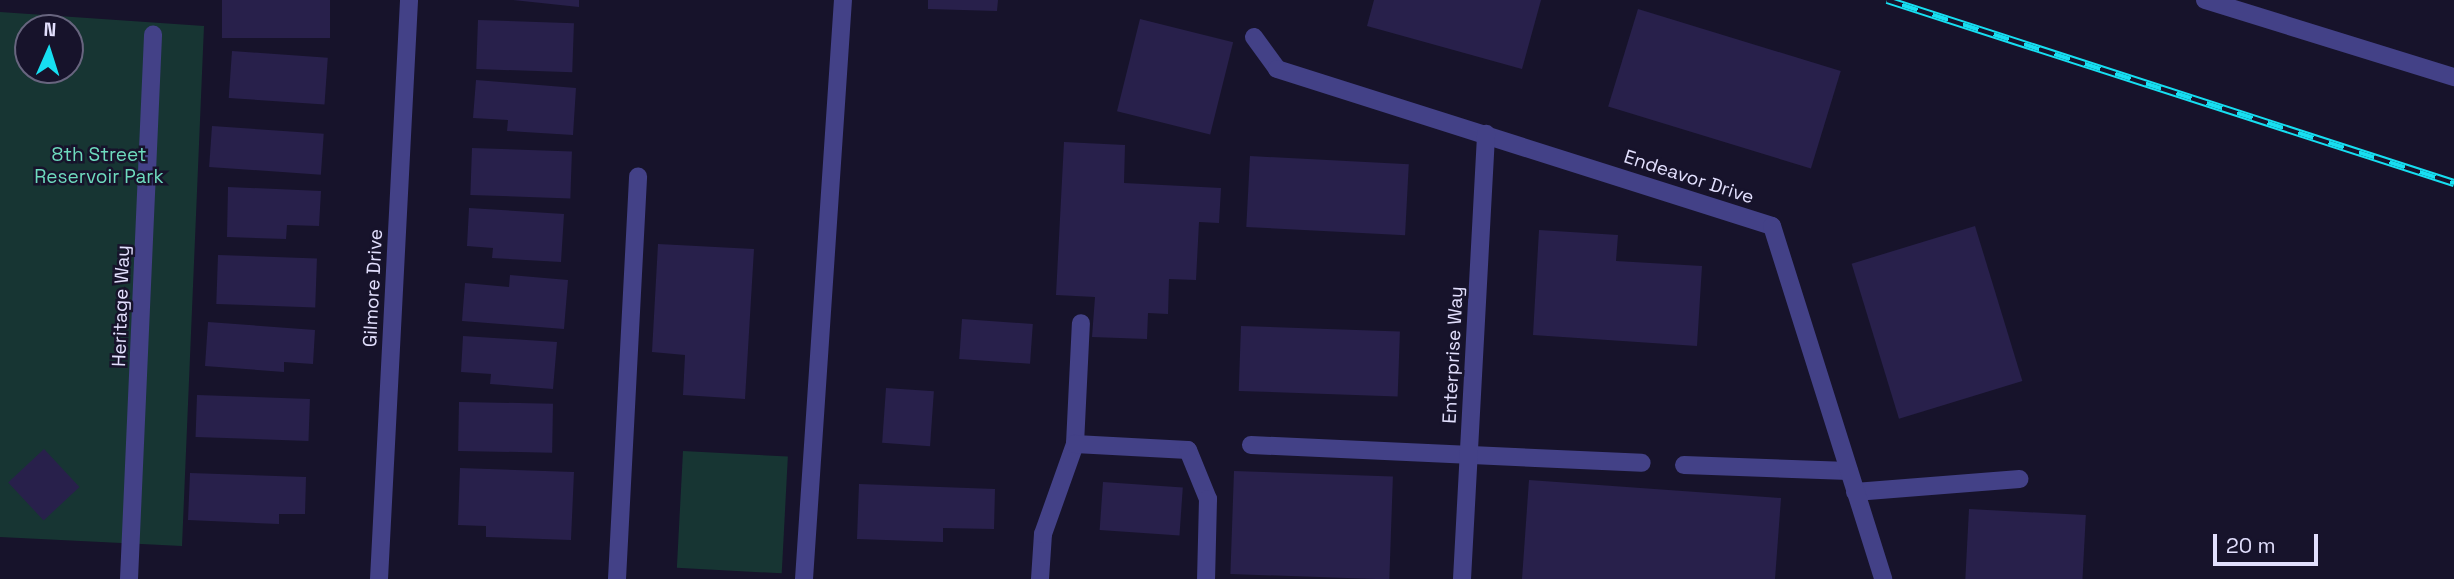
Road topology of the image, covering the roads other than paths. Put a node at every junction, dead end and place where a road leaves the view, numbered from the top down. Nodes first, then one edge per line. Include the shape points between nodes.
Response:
1 (409, 0) edge
2 (843, 0) edge
3 (2205, 0) edge
4 (153, 35) dead end
5 (1254, 37) dead end
6 (2454, 77) edge
7 (1486, 134) junction
8 (638, 177) dead end
9 (1081, 323) dead end
10 (1075, 444) junction
11 (1251, 445) dead end
12 (1469, 455) junction
13 (1642, 463) dead end
14 (1684, 465) dead end
15 (1849, 471) junction
16 (2020, 479) dead end
17 (1856, 492) junction
18 (128, 579) edge
19 (379, 579) edge
20 (617, 579) edge
21 (804, 579) edge
22 (1040, 579) edge
23 (1206, 579) edge
24 (1462, 579) edge
25 (1883, 579) edge

1 - 19 street, Gilmore Drive
2 - 21 street
3 - 6 street
4 - 18 street, Heritage Way
5 - 7 street, Endeavor Drive via 1277,69
7 - 12 street, Enterprise Way
7 - 15 street, Endeavor Drive via 1772,226
8 - 20 street
9 - 10 street
10 - 22 street via 1042,534
10 - 23 street via 1188,450 1208,499
11 - 12 street
12 - 13 street
12 - 24 street, Enterprise Way
14 - 15 street
15 - 17 street, Endeavor Drive
16 - 17 street
17 - 25 street, Endeavor Drive

